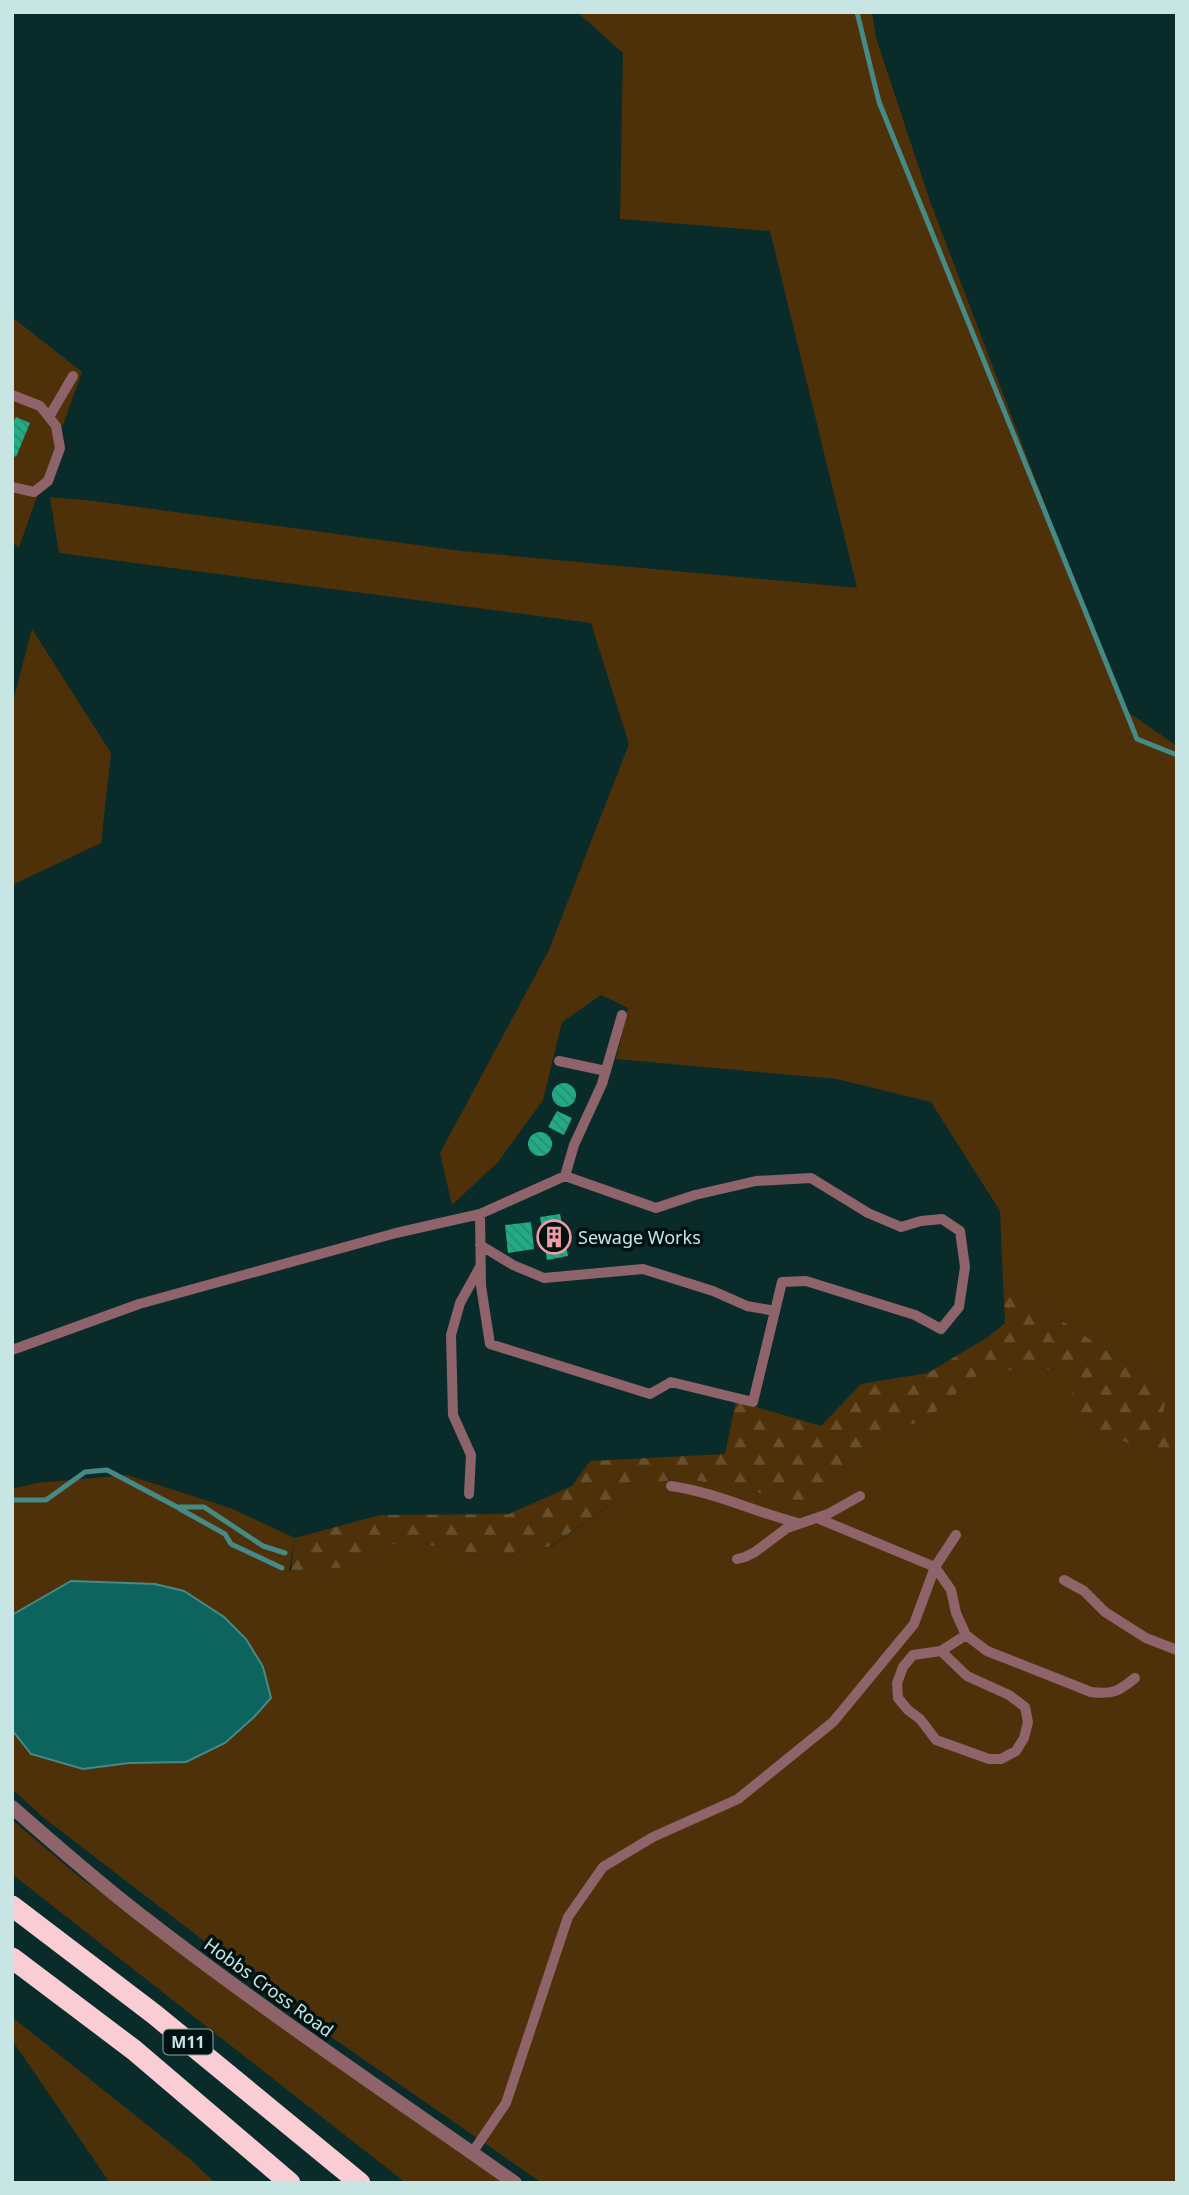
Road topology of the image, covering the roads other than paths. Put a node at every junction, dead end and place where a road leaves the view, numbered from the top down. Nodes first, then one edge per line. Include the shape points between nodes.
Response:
1 (73, 376) dead end
2 (12, 396) edge
3 (49, 417) junction
4 (12, 487) edge
5 (622, 1015) dead end
6 (559, 1061) dead end
7 (606, 1071) junction
8 (565, 1176) junction
9 (480, 1214) junction
10 (480, 1245) junction
11 (481, 1266) junction
12 (775, 1311) junction
13 (12, 1350) edge
14 (671, 1486) dead end
15 (469, 1494) dead end
16 (860, 1496) dead end
17 (817, 1518) junction
18 (799, 1523) junction
19 (956, 1535) dead end
20 (737, 1559) dead end
21 (935, 1567) junction
22 (1064, 1580) dead end
23 (966, 1635) junction
24 (1177, 1650) edge
25 (941, 1651) junction
26 (1135, 1678) dead end
27 (12, 1807) edge
28 (12, 1906) edge
29 (12, 1958) edge
30 (134, 2050) junction
31 (472, 2152) junction
32 (273, 2183) edge
33 (290, 2183) edge
34 (360, 2183) edge
35 (515, 2183) edge

1 - 3 lane
2 - 3 lane via 40,407
3 - 4 lane via 56,426 60,448 48,481 34,492
5 - 7 lane
6 - 7 lane
7 - 8 lane
8 - 9 lane
8 - 12 lane via 656,1208 756,1181 811,1178 901,1227 942,1219 960,1231 965,1267 959,1307 941,1329 915,1315 806,1281 782,1282
9 - 10 lane
9 - 13 lane via 139,1304
10 - 11 lane
10 - 12 lane via 544,1278 643,1269 747,1306
11 - 12 lane via 490,1343 650,1394 671,1382 753,1402
11 - 15 lane via 460,1303 451,1335 453,1415 471,1455
14 - 18 lane via 716,1495
16 - 17 lane
17 - 18 lane
17 - 21 lane
18 - 20 lane
19 - 21 lane
21 - 23 lane via 951,1590
21 - 31 lane via 914,1624 833,1722 738,1799 653,1837 603,1867 568,1917 506,2103
22 - 24 lane via 1146,1638
23 - 25 lane
23 - 26 lane via 987,1651 1091,1692 1108,1694
25 - 25 lane via 913,1655 897,1683 898,1698 936,1740 989,1759 1016,1751 1028,1722 1025,1707 967,1676
27 - 31 street, Hobbs Cross Road via 184,1949
28 - 34 highway, M11 via 154,2014
29 - 30 highway, M11
30 - 32 highway
30 - 33 highway, M11
31 - 35 street, Hobbs Cross Road

